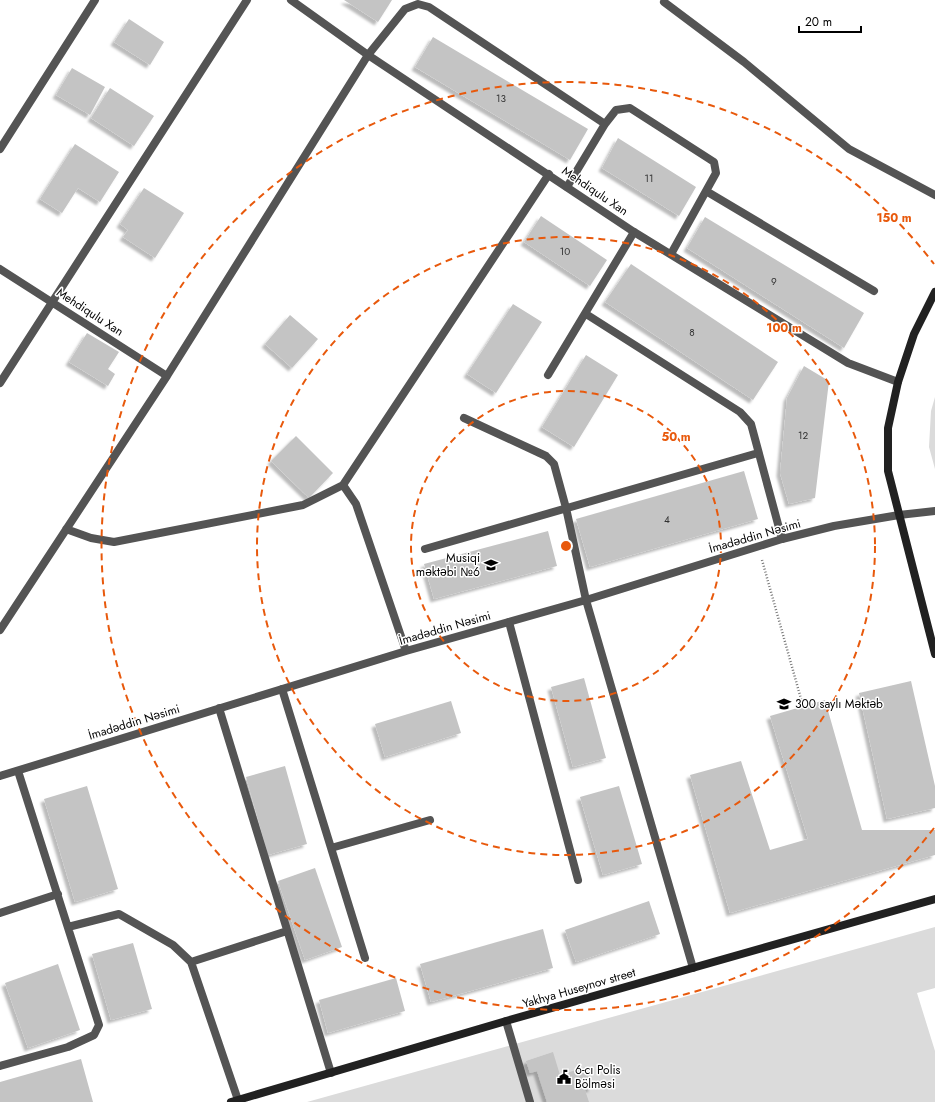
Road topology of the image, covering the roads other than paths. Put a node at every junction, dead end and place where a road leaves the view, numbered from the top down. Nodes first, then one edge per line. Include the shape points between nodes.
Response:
1 (95, 0) edge
2 (247, 0) edge
3 (291, 0) edge
4 (664, 2) dead end
5 (368, 55) junction
6 (605, 124) junction
7 (0, 150) edge
8 (549, 174) junction
9 (567, 187) junction
10 (706, 191) junction
11 (935, 195) edge
12 (634, 232) junction
13 (671, 254) junction
14 (0, 269) edge
15 (874, 291) dead end
16 (935, 292) edge
17 (51, 302) junction
18 (586, 314) junction
19 (548, 375) dead end
20 (166, 376) junction
21 (898, 382) junction
22 (0, 383) edge
23 (464, 418) dead end
24 (758, 453) junction
25 (343, 485) junction
26 (566, 508) junction
27 (935, 511) edge
28 (899, 515) junction
29 (66, 529) junction
30 (782, 539) junction
31 (425, 549) dead end
32 (586, 600) junction
33 (509, 622) junction
34 (0, 630) edge
35 (406, 651) junction
36 (935, 654) edge
37 (282, 689) junction
38 (218, 708) junction
39 (18, 770) junction
40 (0, 776) edge
41 (430, 820) dead end
42 (331, 848) junction
43 (578, 880) dead end
44 (58, 894) junction
45 (935, 899) edge
46 (0, 913) edge
47 (68, 927) junction
48 (287, 931) junction
49 (364, 958) dead end
50 (191, 962) junction
51 (693, 968) junction
52 (506, 1021) junction
53 (0, 1066) edge
54 (331, 1072) junction
55 (235, 1101) edge
56 (530, 1102) edge

1 - 7 street
2 - 17 street
3 - 5 street, Mehdiqulu Xan
4 - 11 street via 744,62 849,149
5 - 6 street via 406,9 418,4 430,7
5 - 8 street, Mehdiqulu Xan
5 - 20 street
6 - 9 street
6 - 10 street via 616,110 630,108 714,162 716,173
8 - 9 street, Mehdiqulu Xan
8 - 25 street
9 - 12 street, Mehdiqulu Xan
10 - 13 street
10 - 15 street
12 - 13 street, Mehdiqulu Xan
12 - 18 street
13 - 21 street, Mehdiqulu Xan via 848,363
14 - 17 street, Mehdiqulu Xan
16 - 21 main road via 914,334
17 - 20 street, Mehdiqulu Xan
17 - 22 street
18 - 19 street
18 - 24 street via 740,412 751,424
20 - 29 street
21 - 28 main road via 888,428 888,471
23 - 26 street via 546,456 554,464
24 - 26 street
24 - 30 street
25 - 29 street via 303,505 114,542 91,538
25 - 35 street via 356,504
26 - 31 street
26 - 32 street
27 - 28 street, İmadəddin Nəsimi
28 - 30 street, İmadəddin Nəsimi via 834,526
28 - 36 main road
29 - 34 street
30 - 32 street, İmadəddin Nəsimi
32 - 33 street, İmadəddin Nəsimi
32 - 51 street
33 - 35 street, İmadəddin Nəsimi
33 - 43 street
35 - 37 street, İmadəddin Nəsimi
37 - 38 street, İmadəddin Nəsimi
37 - 42 street
38 - 39 street, İmadəddin Nəsimi
38 - 48 street
39 - 40 street, İmadəddin Nəsimi
39 - 44 street
41 - 42 street
42 - 49 street
44 - 46 street
44 - 47 street
45 - 51 main road, Yakhya Huseynov street
47 - 50 street via 119,914 173,945
47 - 53 street via 99,1025 94,1035 68,1047
48 - 50 street
48 - 54 street
50 - 55 street
51 - 52 main road, Yakhya Huseynov street
52 - 54 main road, Yakhya Huseynov street
52 - 56 street
54 - 55 main road, Yakhya Huseynov street

